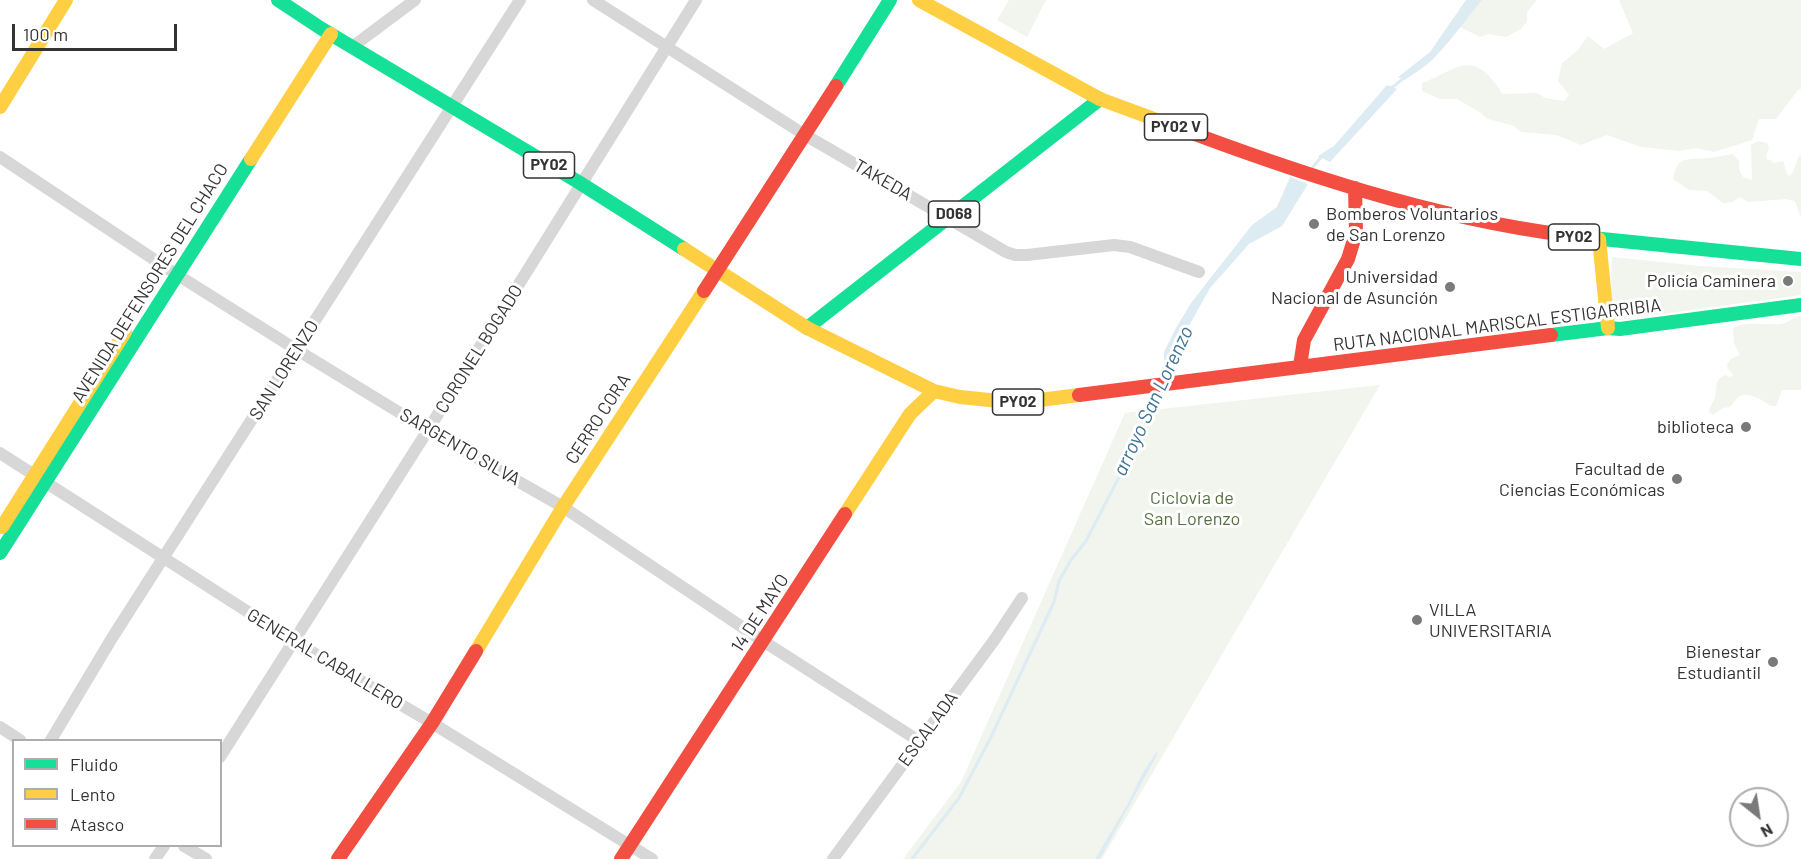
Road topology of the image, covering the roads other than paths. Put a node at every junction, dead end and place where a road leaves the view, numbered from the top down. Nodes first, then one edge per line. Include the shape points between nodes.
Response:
1 (66, 0) edge
2 (278, 0) edge
3 (297, 0) edge
4 (415, 0) edge
5 (520, 0) edge
6 (593, 0) edge
7 (696, 0) edge
8 (890, 0) edge
9 (919, 0) edge
10 (323, 29) junction
11 (666, 46) junction
12 (352, 47) junction
13 (1100, 99) junction
14 (452, 106) junction
15 (0, 107) edge
16 (805, 135) junction
17 (0, 157) edge
18 (580, 183) junction
19 (1353, 187) junction
20 (953, 221) junction
21 (1599, 239) junction
22 (1801, 259) edge
23 (716, 270) junction
24 (171, 271) junction
25 (1199, 272) dead end
26 (1801, 305) edge
27 (1608, 328) junction
28 (813, 331) junction
29 (297, 350) junction
30 (1300, 366) junction
31 (934, 391) junction
32 (428, 430) junction
33 (0, 453) edge
34 (40, 478) junction
35 (563, 507) junction
36 (0, 530) edge
37 (0, 553) edge
38 (164, 559) junction
39 (1022, 598) dead end
40 (763, 641) junction
41 (295, 642) junction
42 (432, 723) junction
43 (0, 727) edge
44 (17, 739) edge
45 (52, 739) edge
46 (919, 741) junction
47 (222, 754) edge
48 (629, 846) junction
49 (186, 847) edge
50 (206, 859) edge
51 (338, 859) edge
52 (621, 859) edge
53 (652, 859) edge
54 (833, 859) edge

1 - 15 main road
2 - 10 main road, PY02
3 - 10 street
4 - 12 street
5 - 14 street, SAN LORENZO
6 - 11 street, TAKEDA
7 - 11 street, CORONEL BOGADO
8 - 16 main road, CERRO CORA
9 - 13 main road, PY02 V
10 - 12 main road, PY02
10 - 24 main road, AVENIDA DEFENSORES DEL CHACO
11 - 16 street, TAKEDA
11 - 18 street, CORONEL BOGADO
12 - 14 main road, PY02
13 - 19 main road, PY02 V via 1251,155
13 - 20 main road, D068
14 - 18 main road, PY02
14 - 29 street, SAN LORENZO
16 - 20 street, TAKEDA
16 - 23 main road, CERRO CORA
17 - 24 street, SARGENTO SILVA
18 - 23 main road, PY02
18 - 32 street, CORONEL BOGADO
19 - 21 main road, PY02 via 1476,220
19 - 30 main road via 1356,233 1348,259 1304,340
20 - 25 street, TAKEDA via 1014,255 1114,245
20 - 28 main road, D068
21 - 22 main road, PY02
21 - 27 main road
23 - 28 main road, PY02
23 - 35 main road, CERRO CORA
24 - 29 street, SARGENTO SILVA
24 - 34 main road, AVENIDA DEFENSORES DEL CHACO
26 - 27 main road, RUTA NACIONAL MARISCAL ESTIGARRIBIA / PY02
27 - 30 main road, RUTA NACIONAL MARISCAL ESTIGARRIBIA / PY02
28 - 31 main road, PY02
29 - 32 street, SARGENTO SILVA
29 - 38 street, SAN LORENZO
30 - 31 main road, RUTA NACIONAL MARISCAL ESTIGARRIBIA / PY02 via 1040,400 978,401
31 - 40 main road, 14 DE MAYO via 910,414
32 - 35 street, SARGENTO SILVA
32 - 41 street, CORONEL BOGADO
33 - 34 street, GENERAL CABALLERO
34 - 36 main road, AVENIDA DEFENSORES DEL CHACO
34 - 37 main road, AVENIDA DEFENSORES DEL CHACO
34 - 38 street, GENERAL CABALLERO
35 - 40 street, SARGENTO SILVA
35 - 42 main road, CERRO CORA
38 - 41 street, GENERAL CABALLERO
38 - 45 street, SAN LORENZO
39 - 46 street, ESCALADA
40 - 46 street, SARGENTO SILVA
40 - 48 main road, 14 DE MAYO
41 - 42 street, GENERAL CABALLERO
41 - 47 street, CORONEL BOGADO
42 - 48 street, GENERAL CABALLERO
42 - 51 main road, CERRO CORA
43 - 44 street
46 - 54 street, ESCALADA
48 - 52 main road, 14 DE MAYO
48 - 53 street, GENERAL CABALLERO
49 - 50 street

